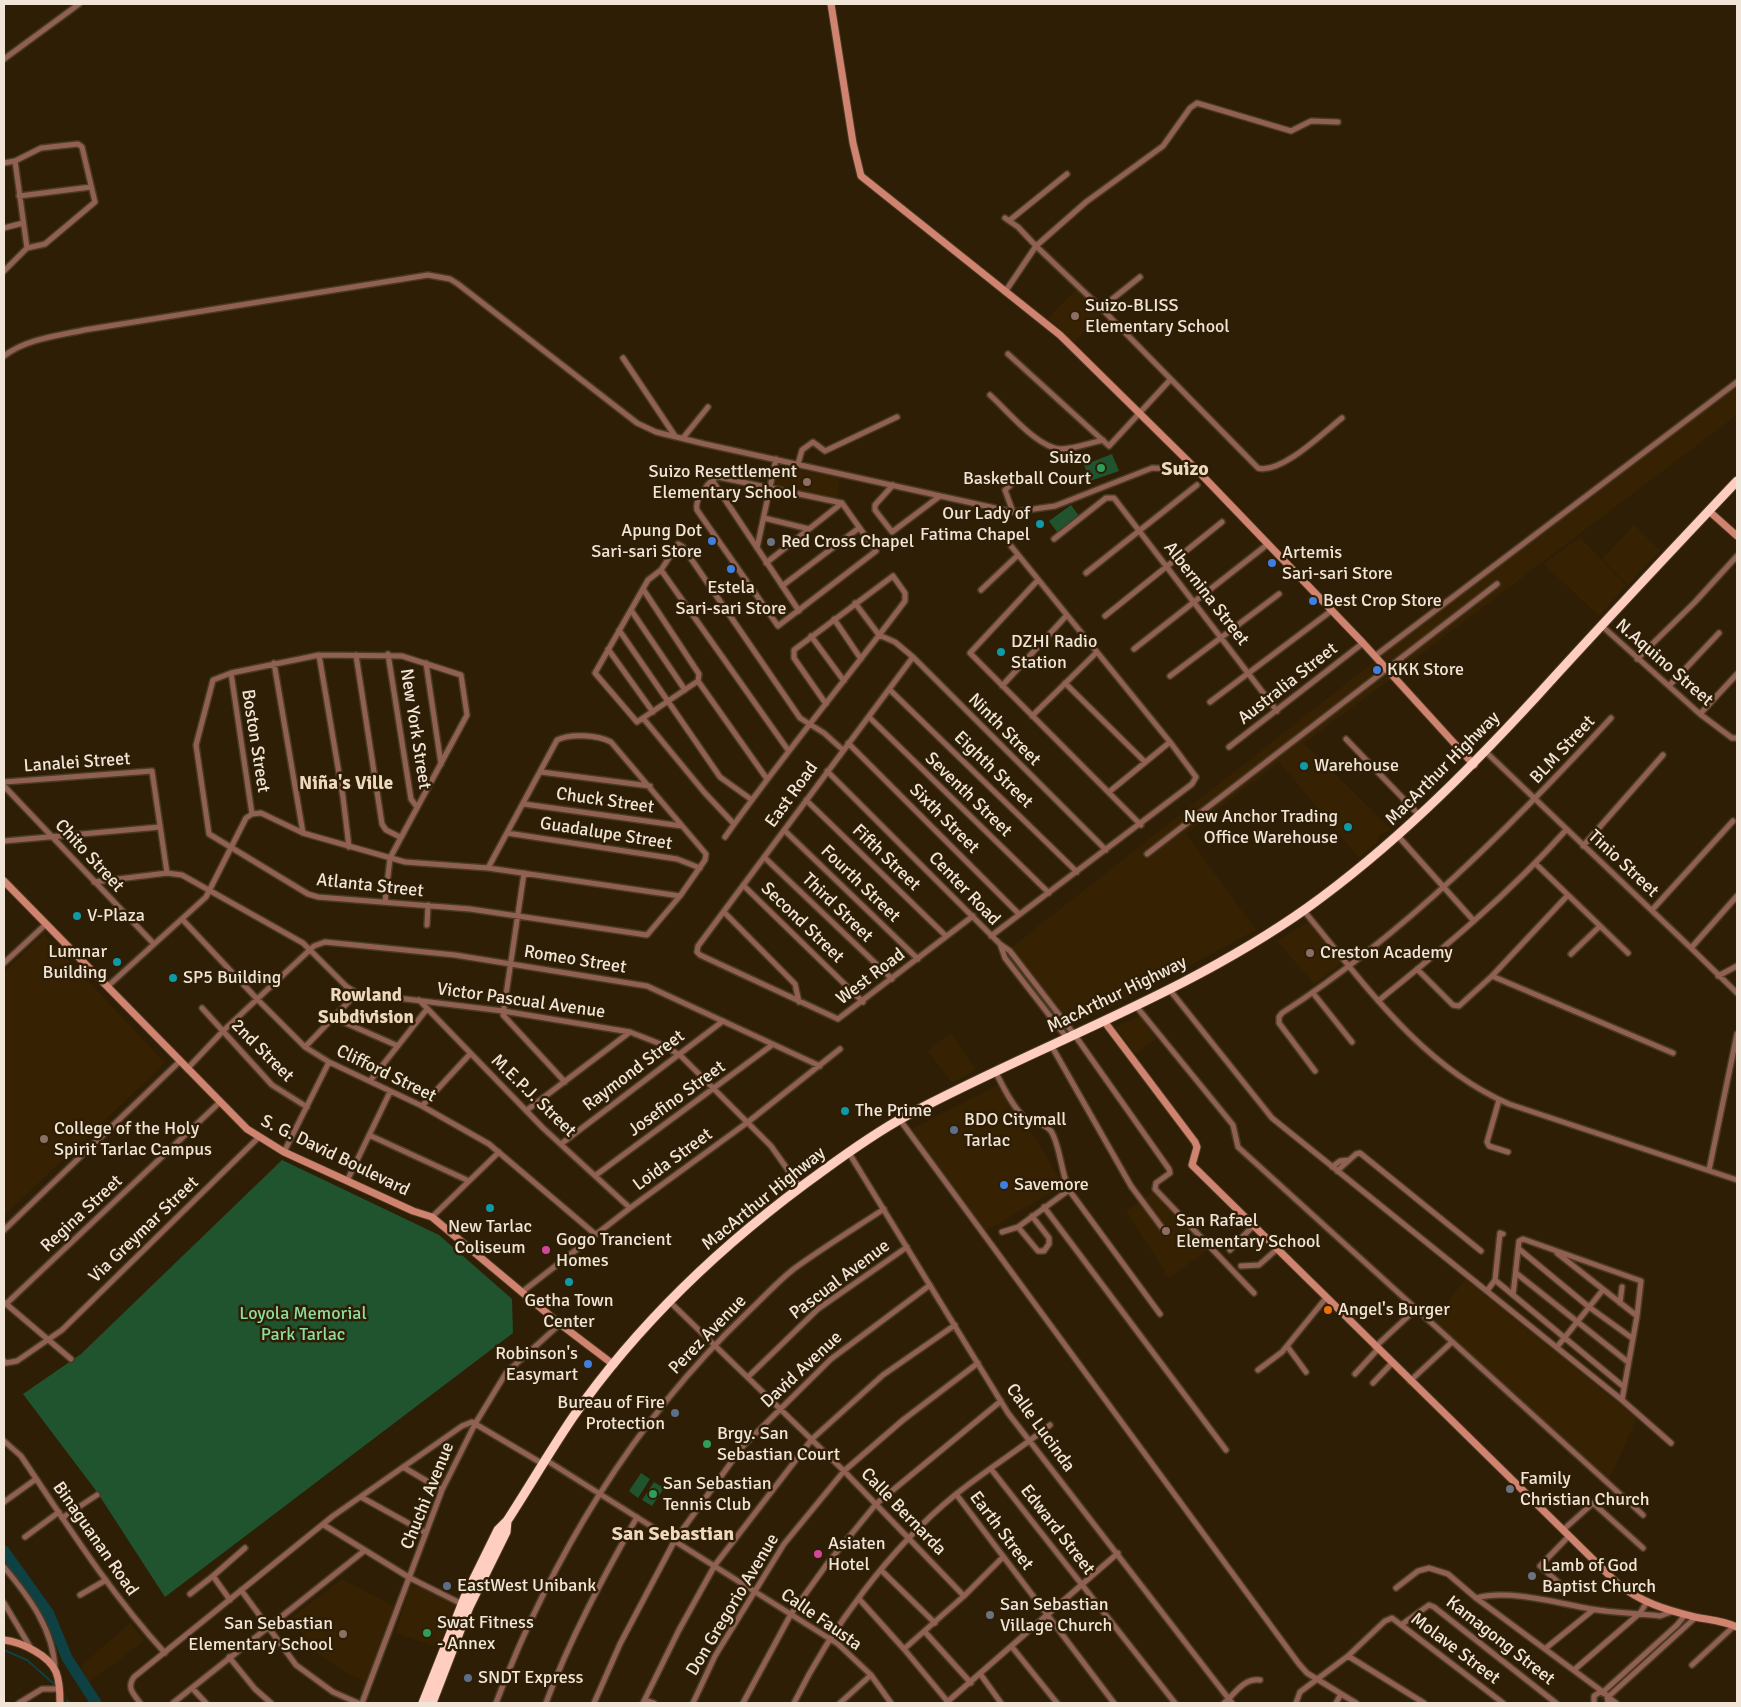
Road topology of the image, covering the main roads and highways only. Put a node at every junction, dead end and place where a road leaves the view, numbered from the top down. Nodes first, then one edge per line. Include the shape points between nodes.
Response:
1 (1737, 481) edge
2 (507, 1521) junction
3 (423, 1703) edge
4 (432, 1703) edge

1 - 2 highway, MacArthur Highway via 1474,765 1398,836 1304,910 1253,945 1169,989 900,1120 800,1187 727,1246 670,1302 614,1365 574,1415
2 - 3 highway, MacArthur Highway via 492,1541 462,1604
2 - 4 highway, MacArthur Highway via 506,1532 459,1631

